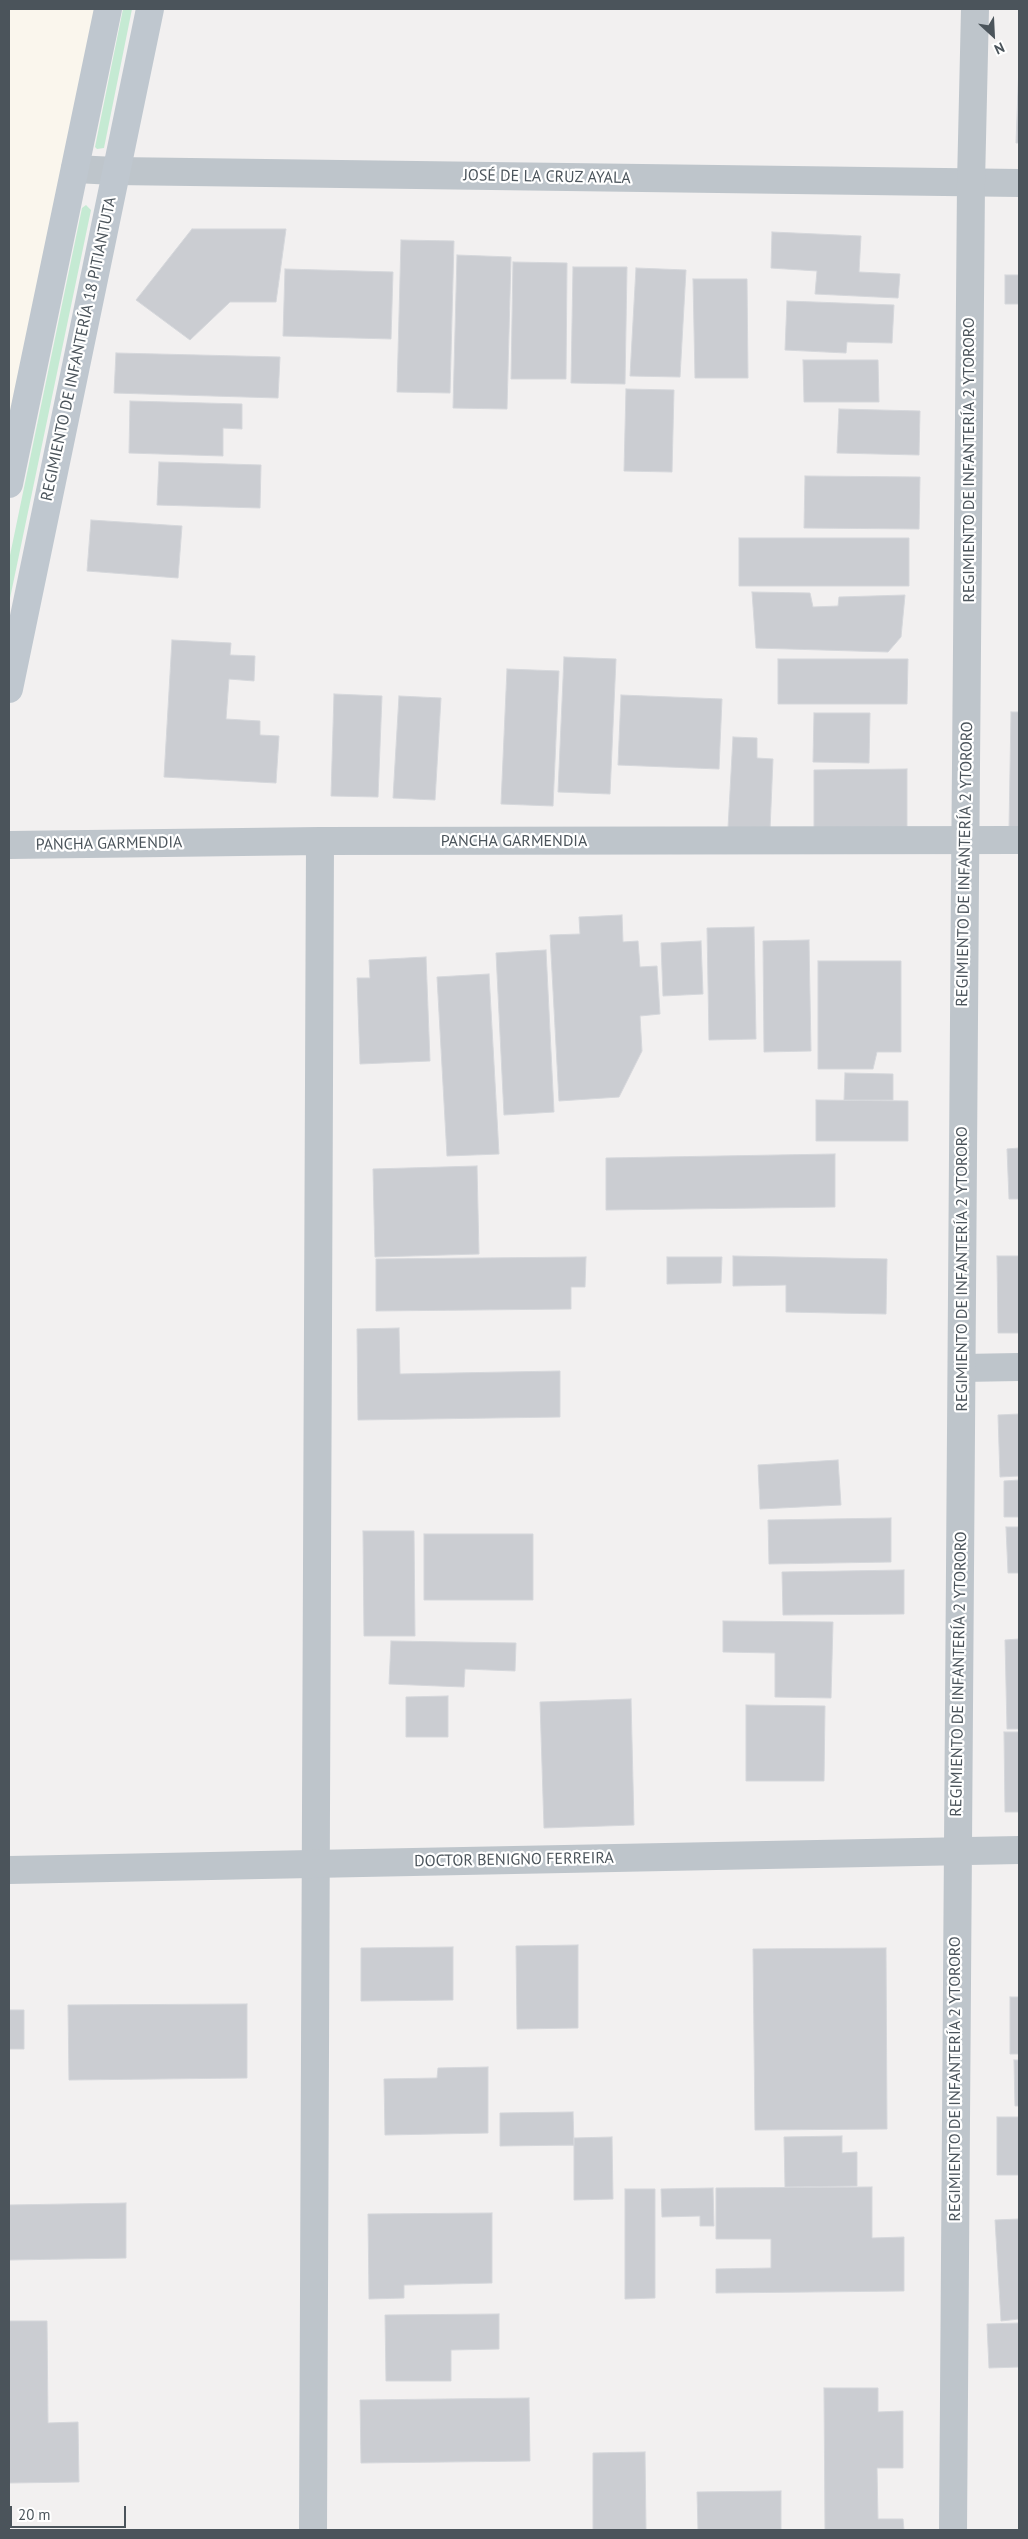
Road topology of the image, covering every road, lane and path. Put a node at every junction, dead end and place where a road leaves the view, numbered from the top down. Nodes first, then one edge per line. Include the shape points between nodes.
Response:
1 (108, 9) edge
2 (150, 9) edge
3 (975, 9) edge
4 (74, 169) junction
5 (115, 171) junction
6 (971, 182) junction
7 (1019, 183) edge
8 (9, 484) edge
9 (9, 689) edge
10 (1019, 840) edge
11 (320, 841) junction
12 (966, 841) junction
13 (9, 845) edge
14 (1019, 1367) edge
15 (962, 1368) junction
16 (1019, 1850) edge
17 (957, 1851) junction
18 (317, 1863) junction
19 (9, 1870) edge
20 (313, 2530) edge
21 (953, 2530) edge

1 - 4 main road
2 - 5 main road, REGIMIENTO DE INFANTERÍA 18 PITIANTUTA
3 - 6 street, REGIMIENTO DE INFANTERÍA 2 YTORORO
4 - 5 street, JOSÉ DE LA CRUZ AYALA
4 - 8 main road
5 - 6 street, JOSÉ DE LA CRUZ AYALA
5 - 9 main road, REGIMIENTO DE INFANTERÍA 18 PITIANTUTA
6 - 7 street, JOSÉ DE LA CRUZ AYALA
6 - 12 street, REGIMIENTO DE INFANTERÍA 2 YTORORO
10 - 12 street, PANCHA GARMENDIA
11 - 12 street, PANCHA GARMENDIA
11 - 13 street, PANCHA GARMENDIA
11 - 18 street
12 - 15 street, REGIMIENTO DE INFANTERÍA 2 YTORORO
14 - 15 street
15 - 17 street, REGIMIENTO DE INFANTERÍA 2 YTORORO
16 - 17 street, DOCTOR BENIGNO FERREIRA
17 - 18 street, DOCTOR BENIGNO FERREIRA
17 - 21 street, REGIMIENTO DE INFANTERÍA 2 YTORORO
18 - 19 street, DOCTOR BENIGNO FERREIRA
18 - 20 street

